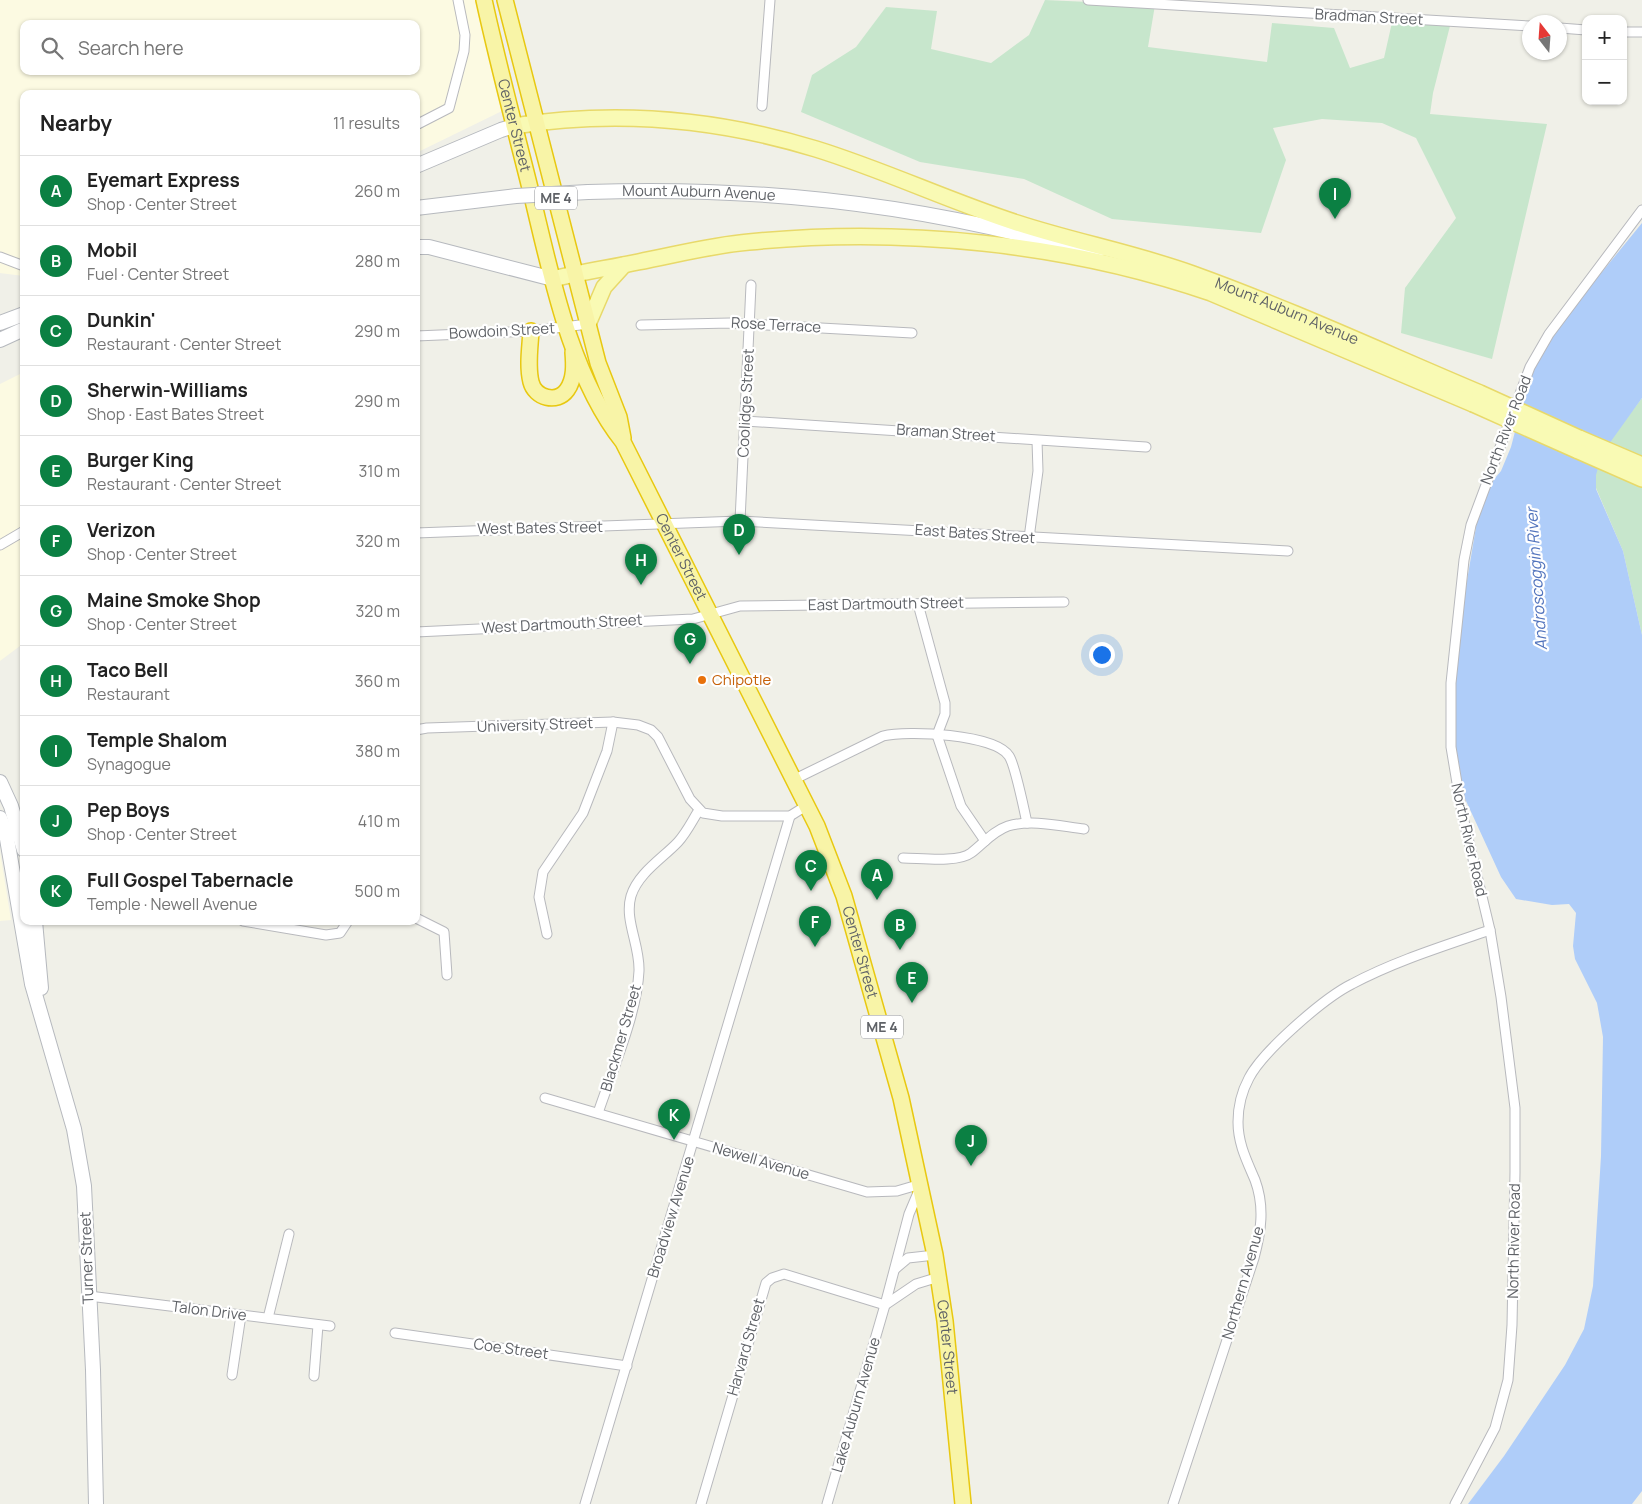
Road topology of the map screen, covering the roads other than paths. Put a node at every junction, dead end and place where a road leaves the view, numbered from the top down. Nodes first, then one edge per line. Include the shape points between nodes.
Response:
1 (458, 0) edge
2 (484, 0) edge
3 (505, 0) edge
4 (770, 0) edge
5 (1088, 0) edge
6 (1522, 26) edge
7 (1567, 29) edge
8 (1582, 30) edge
9 (1627, 32) edge
10 (1642, 32) edge
11 (530, 97) junction
12 (762, 106) dead end
13 (567, 118) junction
14 (537, 122) junction
15 (420, 123) edge
16 (514, 126) junction
17 (420, 164) edge
18 (420, 208) edge
19 (1642, 210) edge
20 (982, 225) junction
21 (1053, 233) junction
22 (420, 247) edge
23 (0, 258) edge
24 (20, 265) edge
25 (624, 265) junction
26 (576, 274) junction
27 (553, 279) junction
28 (1171, 279) junction
29 (752, 284) dead end
30 (20, 316) edge
31 (0, 323) edge
32 (588, 324) junction
33 (641, 324) dead end
34 (750, 324) junction
35 (566, 327) junction
36 (20, 331) edge
37 (531, 331) junction
38 (912, 332) dead end
39 (420, 336) edge
40 (0, 340) edge
41 (573, 348) junction
42 (1477, 399) junction
43 (745, 421) junction
44 (1037, 440) junction
45 (623, 442) junction
46 (1577, 444) junction
47 (1146, 447) dead end
48 (1642, 465) edge
49 (1642, 479) edge
50 (740, 521) junction
51 (663, 524) junction
52 (20, 533) edge
53 (420, 533) edge
54 (1029, 538) junction
55 (0, 545) edge
56 (1288, 551) dead end
57 (1064, 602) dead end
58 (918, 604) junction
59 (708, 613) junction
60 (420, 632) edge
61 (613, 722) junction
62 (420, 729) edge
63 (937, 735) junction
64 (793, 780) junction
65 (0, 782) edge
66 (806, 806) junction
67 (699, 810) junction
68 (790, 816) junction
69 (0, 818) edge
70 (1027, 823) junction
71 (1084, 829) dead end
72 (16, 831) edge
73 (985, 841) junction
74 (903, 858) dead end
75 (20, 869) edge
76 (420, 920) edge
77 (26, 925) edge
78 (35, 925) edge
79 (265, 925) edge
80 (346, 925) edge
81 (1490, 930) junction
82 (547, 934) dead end
83 (447, 975) dead end
84 (42, 1016) junction
85 (545, 1098) dead end
86 (598, 1113) junction
87 (693, 1141) junction
88 (921, 1184) junction
89 (289, 1234) dead end
90 (935, 1255) junction
91 (893, 1272) junction
92 (939, 1277) junction
93 (89, 1296) junction
94 (885, 1305) junction
95 (241, 1315) junction
96 (268, 1318) junction
97 (318, 1325) junction
98 (330, 1326) dead end
99 (395, 1333) dead end
100 (627, 1366) junction
101 (232, 1375) dead end
102 (314, 1376) dead end
103 (96, 1504) edge
104 (586, 1504) edge
105 (701, 1504) edge
106 (827, 1504) edge
107 (963, 1504) edge
108 (1173, 1504) edge
109 (1455, 1504) edge

1 - 15 street via 465,35 464,51 449,108
2 - 16 highway, Center Street / ME 4
3 - 11 highway, Center Street / ME 4
4 - 12 street
5 - 6 street, Bradman Street
7 - 8 street
9 - 10 street
11 - 13 main road via 539,108
11 - 14 highway, Center Street / ME 4
13 - 14 main road
13 - 21 main road via 645,118 772,137 845,159 940,197
14 - 16 main road
14 - 26 highway, Center Street / ME 4
16 - 17 main road
16 - 27 highway, Center Street / ME 4
18 - 20 main road, Mount Auburn Avenue, bridge via 516,196 702,190 811,199
19 - 81 street, North River Road via 1539,350 1515,402 1466,544 1451,684 1451,747 1462,813
20 - 21 main road, Mount Auburn Avenue
20 - 28 main road, Mount Auburn Avenue via 1087,252
21 - 42 main road, Mount Auburn Avenue via 1191,273 1276,306
22 - 27 main road
23 - 24 street
25 - 26 main road
25 - 28 main road via 748,242 829,237 900,238 1028,248
25 - 32 main road via 604,287
26 - 27 main road
26 - 32 highway, Center Street / ME 4
27 - 35 highway, Center Street / ME 4
28 - 42 main road, Mount Auburn Avenue
29 - 34 street, Coolidge Street
30 - 31 main road
32 - 35 street, Bowdoin Street
32 - 45 highway, Center Street / ME 4 via 598,363 618,416
33 - 34 street, Rose Terrace
34 - 38 street, Rose Terrace
34 - 43 street, Coolidge Street
35 - 37 street, Bowdoin Street
35 - 41 highway, Center Street / ME 4
36 - 40 main road
37 - 39 street, Bowdoin Street
37 - 41 highway via 531,383 538,394 546,398 555,398 568,389 573,373
41 - 45 highway, Center Street / ME 4 via 606,420
42 - 46 main road, Mount Auburn Avenue, bridge
43 - 44 street, Braman Street
43 - 50 street, Coolidge Street
44 - 47 street, Braman Street
44 - 54 street via 1038,471
45 - 51 highway, Center Street / ME 4
46 - 48 main road
46 - 49 main road
50 - 51 street, East Bates Street
50 - 54 street, East Bates Street
51 - 53 street, West Bates Street
51 - 59 highway, Center Street / ME 4
52 - 55 street
54 - 56 street, East Bates Street
57 - 58 street, East Dartmouth Street
58 - 59 street, East Dartmouth Street via 740,606
58 - 63 street via 945,703
59 - 60 street, West Dartmouth Street via 693,619
59 - 64 highway, Center Street / ME 4
61 - 62 street, University Street
61 - 67 street, University Street via 638,725 652,731 666,748
61 - 82 street via 607,751 583,813 542,872 539,897
63 - 64 street via 899,732 883,736
63 - 70 street via 978,740 998,746 1009,756
63 - 73 street via 961,806
64 - 66 highway, Center Street / ME 4
65 - 72 main road, Turner Street
66 - 68 street
66 - 88 highway, Center Street / ME 4 via 817,826 856,934
67 - 68 street via 722,816
67 - 86 street, Blackmer Street via 683,836 647,871 631,895 629,909 638,948 638,980
68 - 87 street, Broadview Avenue
69 - 72 main road, Turner Street
70 - 71 street
70 - 73 street via 998,830
72 - 75 main road, Turner Street
73 - 74 street via 969,855
76 - 83 street via 444,932
77 - 84 main road, Turner Street via 32,984
78 - 84 main road, Turner Street
79 - 80 street via 326,936 338,934
81 - 108 street, Northern Avenue via 1345,987 1298,1025 1249,1079 1240,1104 1238,1122 1241,1145 1261,1206 1261,1227 1254,1258
81 - 109 street, North River Road via 1516,1108 1509,1367 1495,1428
84 - 93 main road, Turner Street via 80,1157
85 - 86 street, Newell Avenue
86 - 87 street, Newell Avenue
87 - 88 street, Newell Avenue via 867,1192 896,1191
87 - 100 street, Broadview Avenue
88 - 90 highway, Center Street / ME 4
88 - 91 street, Lake Auburn Avenue via 908,1214
89 - 96 street
90 - 91 street via 905,1260
90 - 92 highway, Center Street / ME 4
91 - 94 street, Lake Auburn Avenue
92 - 94 street via 916,1284
92 - 107 highway, Center Street / ME 4
93 - 95 street, Talon Drive
93 - 103 main road, Turner Street
94 - 105 street, Harvard Street via 784,1274 766,1283
94 - 106 street, Lake Auburn Avenue
95 - 96 street, Talon Drive
95 - 101 street
96 - 97 street, Talon Drive
97 - 98 street, Talon Drive
97 - 102 street
99 - 100 street, Coe Street
100 - 104 street, Broadview Avenue

